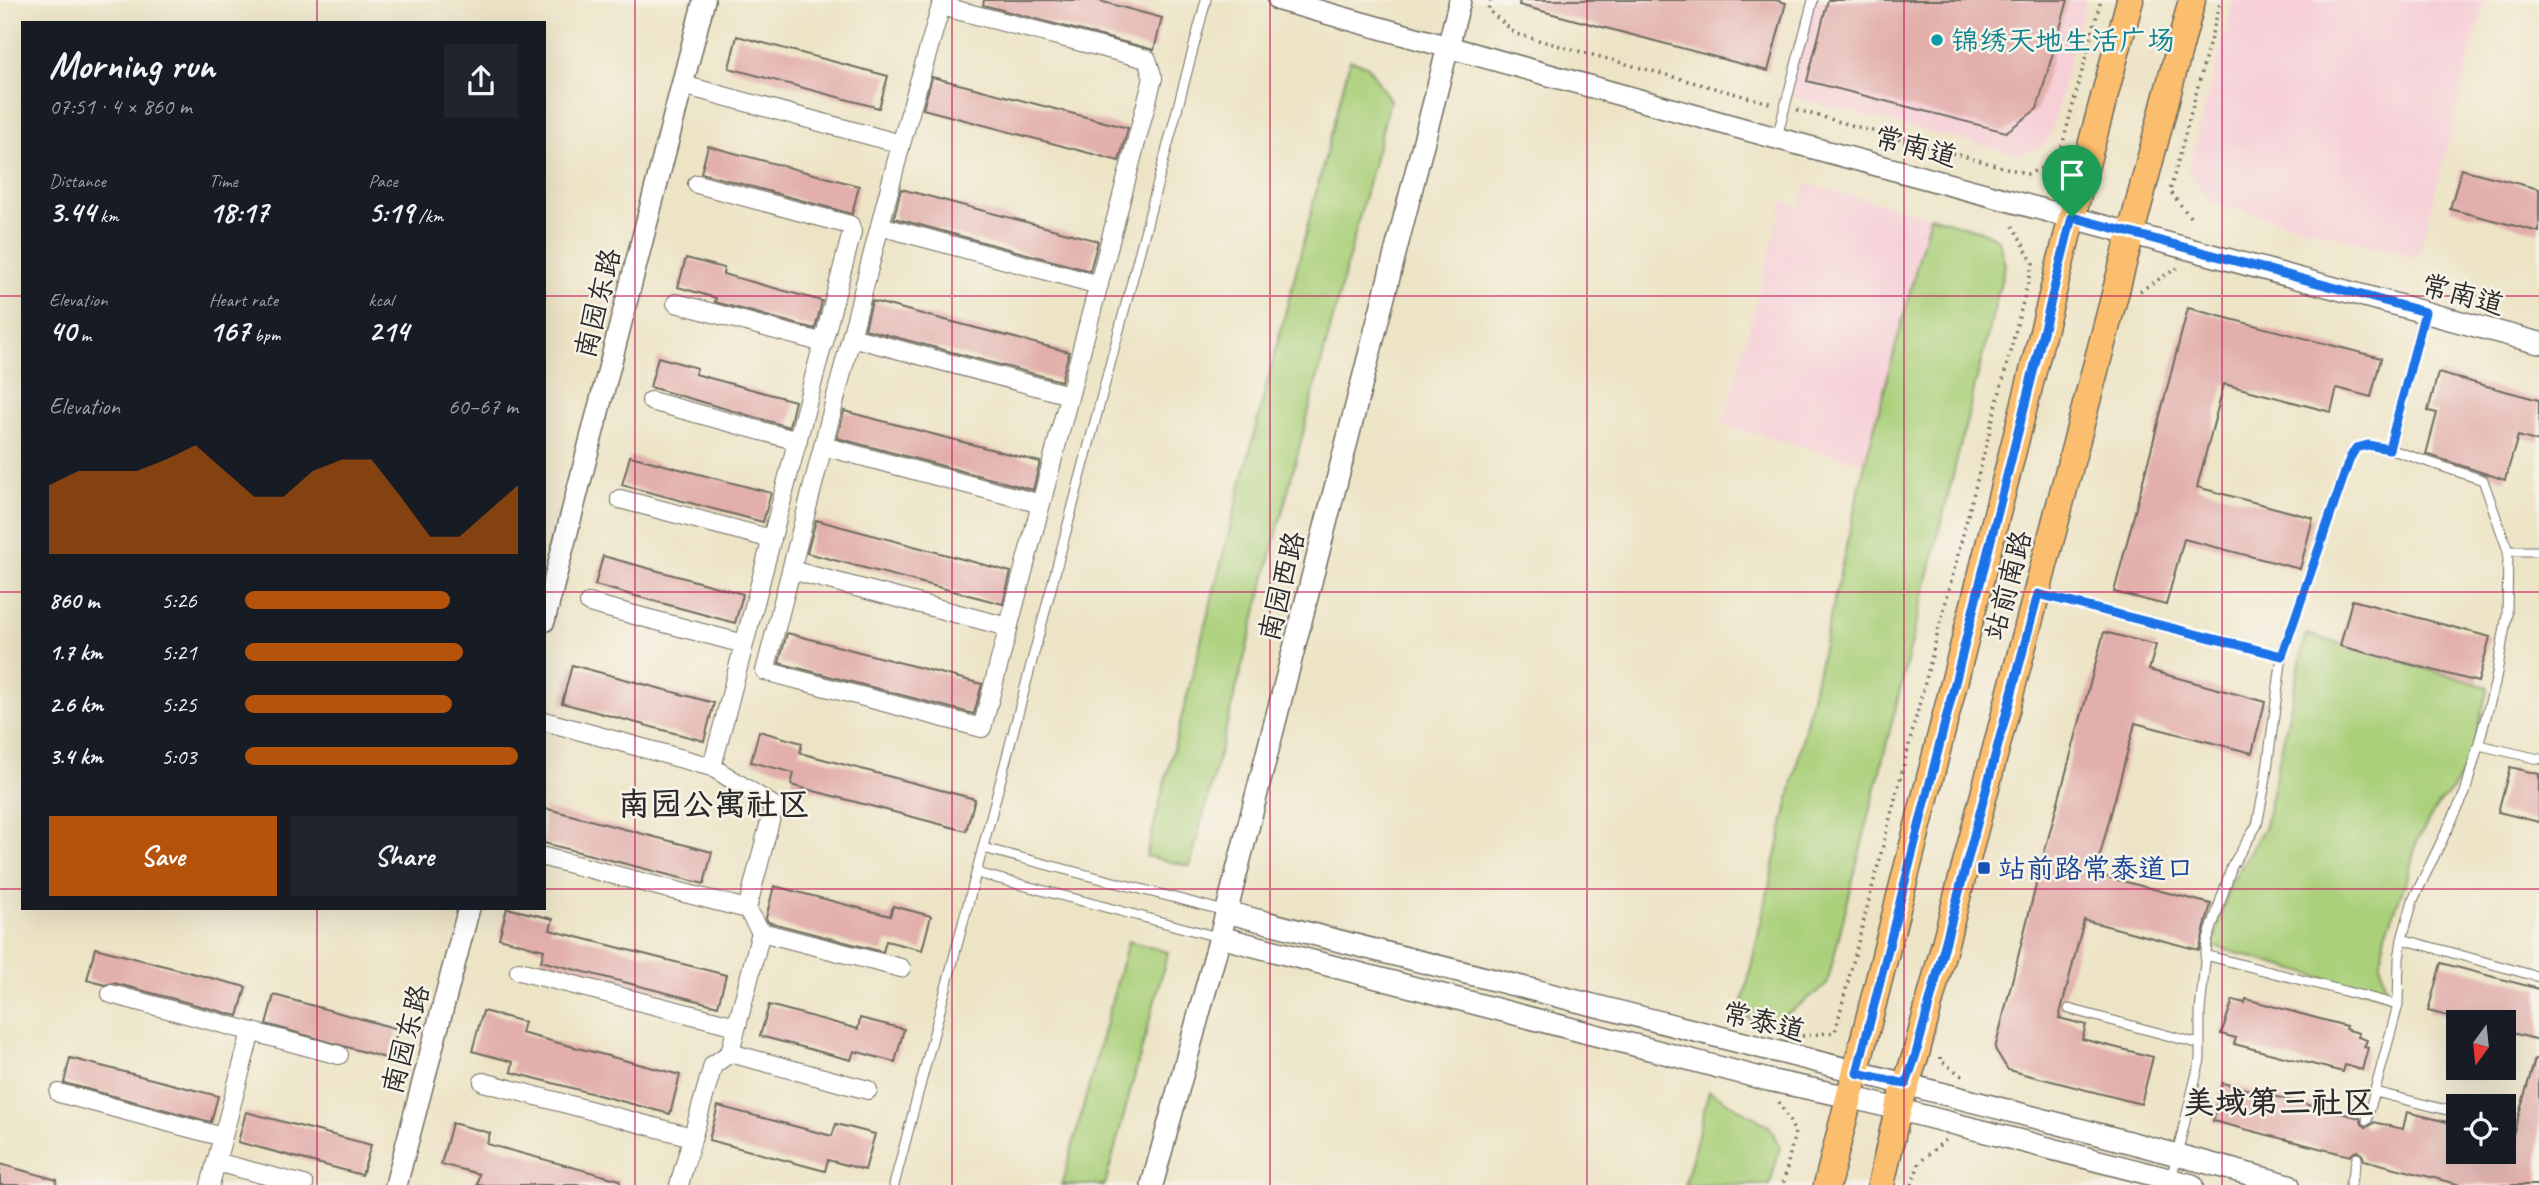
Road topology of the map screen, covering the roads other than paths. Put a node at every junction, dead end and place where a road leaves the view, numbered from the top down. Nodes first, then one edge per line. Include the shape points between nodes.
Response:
1 (704, 0) edge
2 (1206, 0) edge
3 (1279, 0) edge
4 (1460, 0) edge
5 (1813, 0) edge
6 (2130, 0) edge
7 (2192, 0) edge
8 (1447, 46) junction
9 (683, 85) junction
10 (1776, 138) junction
11 (901, 144) junction
12 (697, 184) dead end
13 (2072, 217) junction
14 (880, 226) junction
15 (2132, 234) junction
16 (1099, 285) junction
17 (676, 303) dead end
18 (2425, 312) junction
19 (852, 337) junction
20 (824, 343) junction
21 (2539, 343) edge
22 (1069, 395) junction
23 (650, 401) dead end
24 (798, 441) junction
25 (823, 446) junction
26 (2389, 449) junction
27 (620, 499) dead end
28 (1041, 504) junction
29 (772, 539) junction
30 (2508, 551) junction
31 (2539, 551) edge
32 (791, 570) junction
33 (2038, 594) junction
34 (589, 603) dead end
35 (546, 613) edge
36 (1008, 627) junction
37 (744, 644) junction
38 (2282, 656) junction
39 (546, 722) edge
40 (2479, 745) junction
41 (2539, 759) edge
42 (712, 767) junction
43 (983, 848) junction
44 (546, 857) edge
45 (976, 873) junction
46 (747, 909) junction
47 (468, 910) edge
48 (1226, 912) junction
49 (761, 932) junction
50 (1220, 937) junction
51 (2402, 939) junction
52 (2205, 955) junction
53 (901, 968) dead end
54 (520, 971) dead end
55 (2539, 977) edge
56 (111, 995) dead end
57 (2398, 1005) junction
58 (2069, 1009) dead end
59 (736, 1026) junction
60 (251, 1032) junction
61 (2200, 1044) junction
62 (730, 1053) junction
63 (339, 1055) dead end
64 (483, 1082) dead end
65 (1906, 1084) junction
66 (1854, 1085) junction
67 (868, 1090) dead end
68 (2375, 1092) junction
69 (59, 1093) dead end
70 (1898, 1109) junction
71 (2446, 1110) edge
72 (2367, 1120) dead end
73 (223, 1136) junction
74 (692, 1137) junction
75 (2177, 1155) junction
76 (2357, 1158) dead end
77 (216, 1162) junction
78 (2170, 1182) edge
79 (210, 1185) edge
80 (304, 1185) edge
81 (396, 1185) edge
82 (680, 1185) edge
83 (894, 1185) edge
84 (1152, 1185) edge
85 (1827, 1185) edge
86 (1881, 1185) edge
87 (2192, 1185) edge
88 (2288, 1185) edge
89 (2350, 1185) edge

1 - 9 street, 南园东路
2 - 43 lane
3 - 8 street, 常南道
4 - 8 street, 南园西路
5 - 10 lane
6 - 13 main road, 站前南路
7 - 15 main road, 站前南路
8 - 10 street, 常南道
8 - 48 street, 南园西路
9 - 11 street
9 - 35 street, 南园东路
10 - 13 street, 常南道
11 - 14 street
11 - 16 street via 941,6 1147,59 1153,78
12 - 20 street via 850,225 852,233
13 - 15 street, 常南道
13 - 66 main road, 站前南路
14 - 16 street
14 - 19 street
15 - 18 street, 常南道
15 - 33 main road, 站前南路
16 - 22 street
17 - 20 street
18 - 21 street, 常南道
18 - 26 lane
19 - 22 street
19 - 25 street
20 - 24 street
22 - 28 street
23 - 24 street
24 - 29 street
25 - 28 street
25 - 32 street
26 - 30 lane via 2483,480
26 - 38 lane via 2368,445 2356,448 2350,458
27 - 29 street
28 - 36 street
29 - 37 street
30 - 31 lane
30 - 40 lane via 2507,615
32 - 36 street
32 - 36 street via 765,671 982,728
33 - 38 lane
33 - 65 main road, 站前南路
34 - 37 street
37 - 42 street
38 - 52 lane via 2257,825 2232,866
39 - 42 street
40 - 41 lane
40 - 51 lane via 2465,793 2413,900
42 - 46 street via 774,806
43 - 45 lane
43 - 48 lane
44 - 46 street
45 - 50 lane
45 - 83 lane
46 - 49 street
47 - 81 street, 南园东路
48 - 50 street, 南园西路
48 - 66 street, 常泰道
49 - 53 street
49 - 59 street
50 - 66 street, 常泰道 via 1768,1080
50 - 84 street, 南园西路
51 - 55 lane
51 - 57 lane
52 - 57 lane
52 - 61 lane
54 - 59 street
56 - 60 street
57 - 68 lane
58 - 61 lane
59 - 62 street
60 - 63 street
60 - 73 street
61 - 75 lane
62 - 67 street
62 - 74 street via 713,1065
64 - 74 street
65 - 66 street, 常泰道
65 - 70 main road, 站前南路
65 - 75 street, 常泰道
66 - 70 street, 常泰道
66 - 85 main road, 站前南路
68 - 71 lane
68 - 72 lane
69 - 73 street
70 - 78 street, 常泰道
70 - 86 main road, 站前南路
73 - 77 street
74 - 82 street
75 - 78 lane
75 - 88 street, 常泰道
76 - 89 lane
77 - 79 street
77 - 80 street
78 - 87 street, 常泰道

